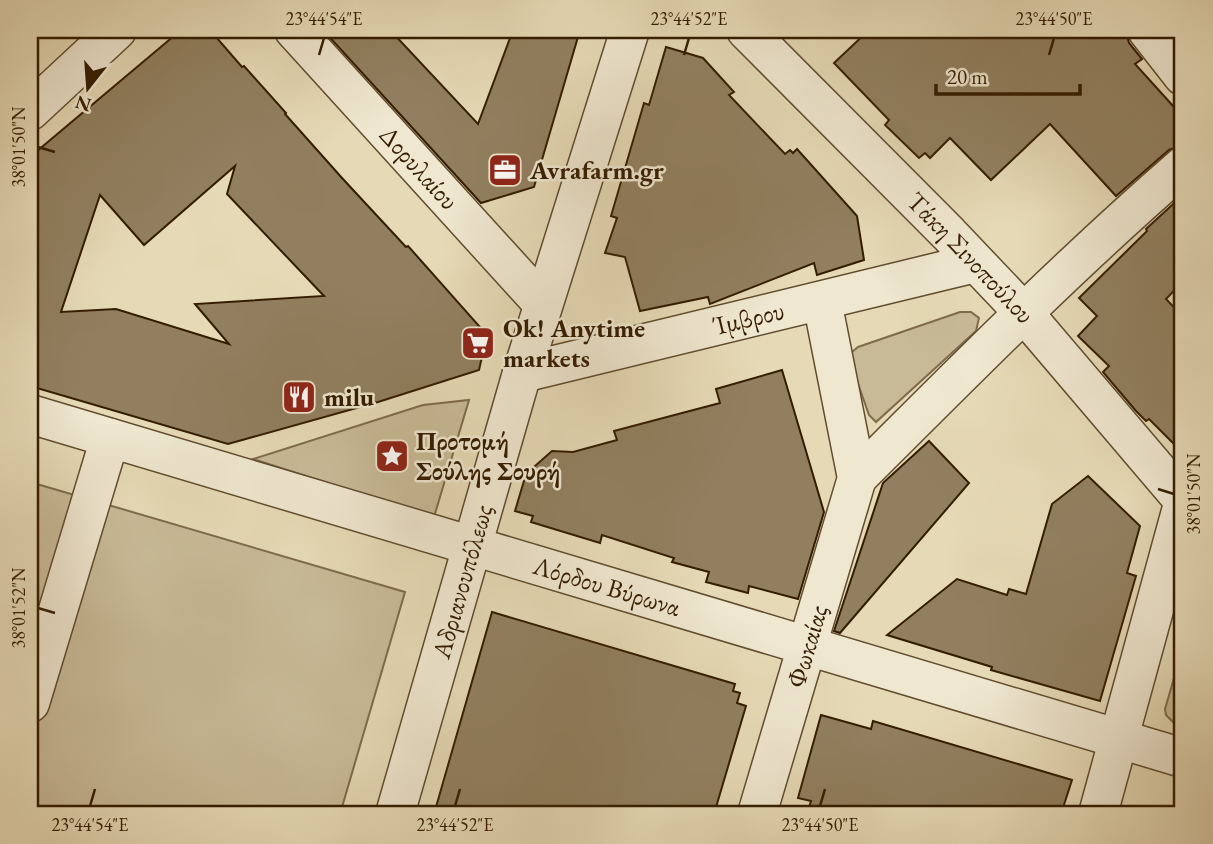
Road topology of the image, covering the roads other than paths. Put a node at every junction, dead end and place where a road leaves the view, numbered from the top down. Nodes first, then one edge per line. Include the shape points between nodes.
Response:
1 (117, 30) edge
2 (294, 30) edge
3 (630, 30) edge
4 (746, 30) edge
5 (1147, 30) edge
6 (1183, 76) edge
7 (30, 111) edge
8 (1183, 166) edge
9 (975, 263) junction
10 (822, 301) junction
11 (543, 304) junction
12 (1023, 312) junction
13 (522, 373) junction
14 (30, 414) edge
15 (110, 438) junction
16 (858, 478) junction
17 (1183, 502) edge
18 (472, 546) junction
19 (808, 646) junction
20 (30, 703) edge
21 (1119, 738) junction
22 (1183, 758) edge
23 (395, 814) edge
24 (757, 814) edge
25 (1098, 814) edge

1 - 7 street
2 - 11 street, Δορυλαίου
3 - 11 street, Αδριανουπόλεως
4 - 9 street, Τάκη Σινοπούλου
5 - 6 street
8 - 12 street, Φωκαίας
9 - 10 street, Ίμβρου
9 - 12 street, Τάκη Σινοπούλου
10 - 13 street, Ίμβρου
10 - 16 street, Φωκαίας
11 - 13 street, Αδριανουπόλεως
12 - 16 street, Φωκαίας
12 - 17 street, Τάκη Σινοπούλου
13 - 18 street, Αδριανουπόλεως
14 - 15 street, Λόρδου Βύρωνα
15 - 18 street, Λόρδου Βύρωνα
15 - 20 street
16 - 19 street, Φωκαίας
17 - 21 street
18 - 19 street, Λόρδου Βύρωνα
18 - 23 street, Αδριανουπόλεως
19 - 21 street, Λόρδου Βύρωνα
19 - 24 street, Φωκαίας
21 - 22 street, Λόρδου Βύρωνα
21 - 25 street

